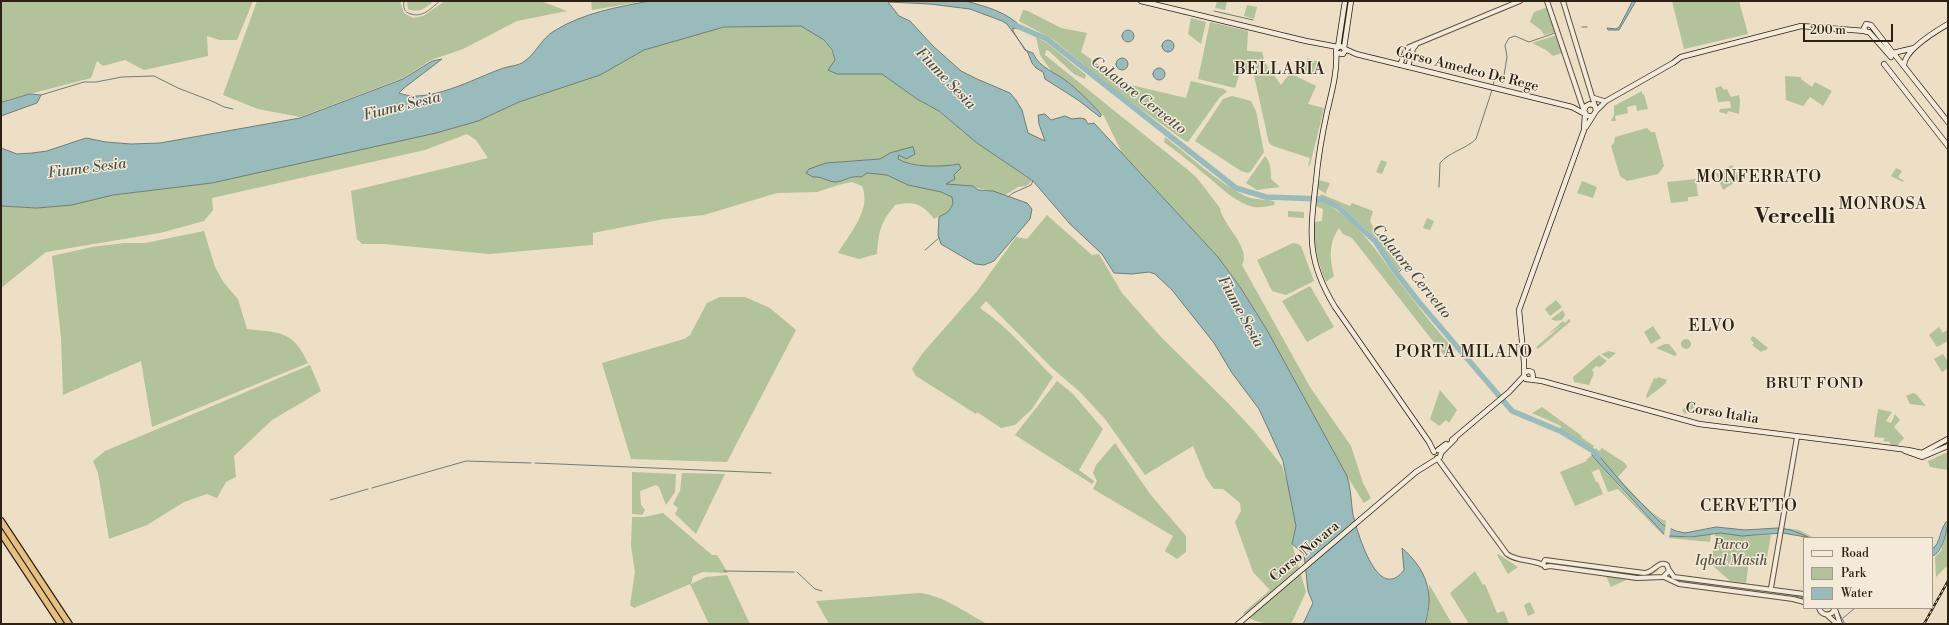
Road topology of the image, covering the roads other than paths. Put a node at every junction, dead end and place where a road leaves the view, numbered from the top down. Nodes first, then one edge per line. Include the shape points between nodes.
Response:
1 (1141, 1) edge
2 (1345, 1) edge
3 (1351, 1) edge
4 (1520, 1) edge
5 (1547, 1) edge
6 (1563, 1) edge
7 (1948, 24) edge
8 (1418, 43) junction
9 (1917, 47) junction
10 (1337, 50) junction
11 (1344, 51) junction
12 (1893, 55) junction
13 (1400, 65) junction
14 (1904, 65) junction
15 (1408, 67) junction
16 (1336, 72) junction
17 (1594, 98) junction
18 (1605, 101) junction
19 (1581, 102) junction
20 (1595, 106) junction
21 (1573, 107) junction
22 (1584, 110) junction
23 (1592, 116) junction
24 (1948, 122) edge
25 (1584, 130) junction
26 (1948, 146) edge
27 (1528, 376) junction
28 (1797, 437) junction
29 (1948, 439) edge
30 (1948, 446) edge
31 (1902, 449) junction
32 (1437, 454) junction
33 (1, 521) edge
34 (1, 533) edge
35 (1544, 562) junction
36 (1668, 568) junction
37 (1655, 569) junction
38 (1662, 577) junction
39 (1771, 588) junction
40 (1803, 594) edge
41 (1803, 602) edge
42 (1818, 609) edge
43 (1834, 609) edge
44 (1835, 609) edge
45 (1826, 615) junction
46 (61, 624) edge
47 (69, 624) edge
48 (1238, 624) edge
49 (1838, 624) edge

1 - 10 main road
2 - 10 main road
3 - 11 main road
4 - 8 street
5 - 19 street
6 - 17 street
7 - 9 main road
8 - 13 street via 1406,50
8 - 15 street via 1413,49
9 - 12 main road
9 - 14 main road via 1905,60
10 - 11 main road
10 - 11 main road
10 - 16 main road
11 - 13 main road, Corso Amedeo De Rege
11 - 16 main road
12 - 14 main road
12 - 18 main road via 1868,30 1806,25 1681,57
12 - 26 main road via 1886,63
13 - 15 main road, Corso Amedeo De Rege
14 - 24 main road
15 - 21 main road, Corso Amedeo De Rege
16 - 32 main road via 1317,161 1312,204 1310,230 1316,266 1330,299
17 - 18 street
17 - 20 street
18 - 20 main road
19 - 21 street
19 - 22 street
20 - 22 main road via 1588,105
20 - 23 main road
21 - 22 main road, Corso Amedeo De Rege
22 - 23 main road
22 - 25 main road
23 - 25 main road
25 - 27 main road via 1520,305 1524,362
27 - 28 main road, Corso Italia via 1699,424
27 - 32 main road, Corso Novara
28 - 31 main road, Corso Italia
28 - 39 street
29 - 31 main road via 1922,453
30 - 31 main road via 1922,456
32 - 35 street via 1504,552 1514,558
32 - 48 main road, Corso Novara
33 - 47 highway
34 - 46 highway
35 - 37 street via 1644,573
35 - 38 street via 1550,562 1550,566 1637,578
36 - 37 street via 1662,564
36 - 38 street via 1668,574
36 - 39 street via 1674,577
37 - 38 street via 1656,574
38 - 41 street via 1679,584 1793,598
39 - 40 street
42 - 45 street
43 - 45 street
44 - 49 street
45 - 49 street

